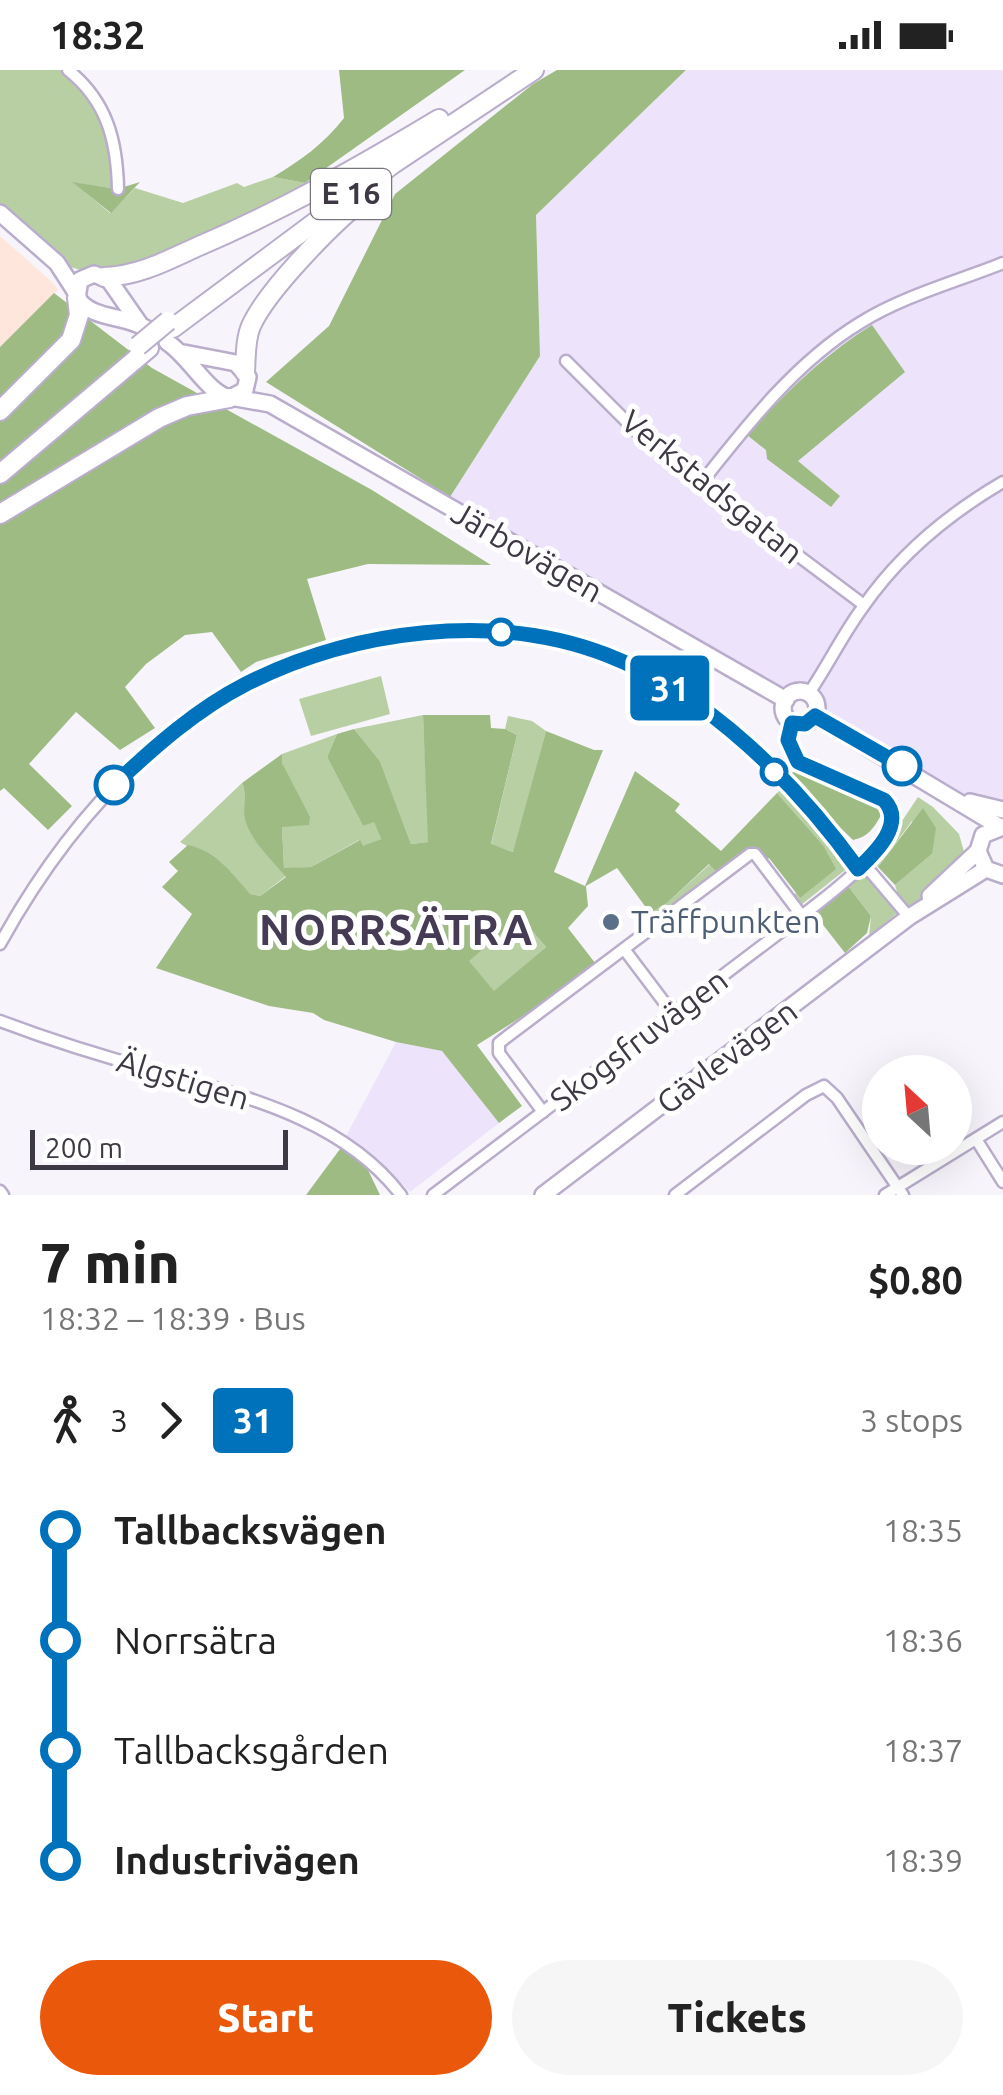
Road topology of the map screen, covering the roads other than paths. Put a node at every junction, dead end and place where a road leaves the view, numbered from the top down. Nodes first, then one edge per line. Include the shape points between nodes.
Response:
1 (68, 70) edge
2 (518, 70) edge
3 (534, 70) edge
4 (480, 99) junction
5 (118, 189) dead end
6 (0, 213) edge
7 (57, 263) junction
8 (1003, 263) edge
9 (99, 275) junction
10 (77, 296) junction
11 (155, 334) junction
12 (184, 353) junction
13 (566, 360) dead end
14 (247, 375) junction
15 (233, 398) junction
16 (270, 404) junction
17 (0, 411) edge
18 (0, 463) edge
19 (0, 474) edge
20 (702, 482) junction
21 (1003, 482) edge
22 (0, 514) edge
23 (864, 606) junction
24 (808, 693) junction
25 (786, 700) junction
26 (815, 716) junction
27 (792, 723) junction
28 (952, 797) junction
29 (1003, 810) edge
30 (1001, 827) edge
31 (981, 843) junction
32 (861, 866) junction
33 (999, 874) edge
34 (802, 916) junction
35 (910, 917) junction
36 (0, 944) edge
37 (624, 949) junction
38 (673, 1014) junction
39 (0, 1020) edge
40 (543, 1112) junction
41 (1003, 1122) edge
42 (976, 1139) junction
43 (1003, 1182) edge
44 (900, 1191) edge
45 (401, 1195) edge
46 (433, 1195) edge
47 (544, 1195) edge
48 (675, 1195) edge
49 (885, 1195) edge

1 - 5 street via 101,105
2 - 4 highway, E 16
3 - 4 highway, E 16
4 - 9 highway via 236,230 135,273
4 - 11 highway, E 16 via 358,179
4 - 14 highway via 317,242 251,326
6 - 7 main road
7 - 9 main road
7 - 10 main road
8 - 20 street via 845,333 773,398
9 - 10 main road via 80,280
9 - 11 main road
10 - 11 main road via 88,310
10 - 17 highway via 78,326 70,340
11 - 12 main road
11 - 18 highway, E 16
11 - 19 highway, E 16
12 - 14 main road via 236,363
12 - 15 main road via 214,392
13 - 20 street, Verkstadsgatan via 649,444
14 - 15 main road via 246,390
14 - 16 main road, Järbovägen
15 - 16 main road, Järbovägen
15 - 22 highway via 160,418
16 - 25 main road, Järbovägen
20 - 23 street, Verkstadsgatan
21 - 23 street via 948,518
23 - 24 street
24 - 25 main road
24 - 26 main road
25 - 27 main road
26 - 27 main road
26 - 28 main road
27 - 32 street, Skogsfruvägen via 788,740 798,762 890,806 890,829
28 - 29 main road
28 - 30 main road
28 - 31 main road
30 - 31 main road, Gävlevägen
31 - 33 main road, Gävlevägen
31 - 35 main road, Gävlevägen
32 - 34 street, Skogsfruvägen
32 - 35 street
32 - 36 street via 749,748 653,677 557,640 501,632 419,634 282,668 175,731 74,829
33 - 35 main road, Gävlevägen
34 - 37 street via 750,854
34 - 38 street, Skogsfruvägen
35 - 47 main road, Gävlevägen
37 - 38 street
37 - 40 street via 499,1044
38 - 40 street, Skogsfruvägen
39 - 45 street, Älgstigen via 285,1112 354,1147
40 - 46 street, Skogsfruvägen
41 - 42 street
42 - 43 street
42 - 44 street
44 - 48 street via 830,1089 819,1087
44 - 49 street

